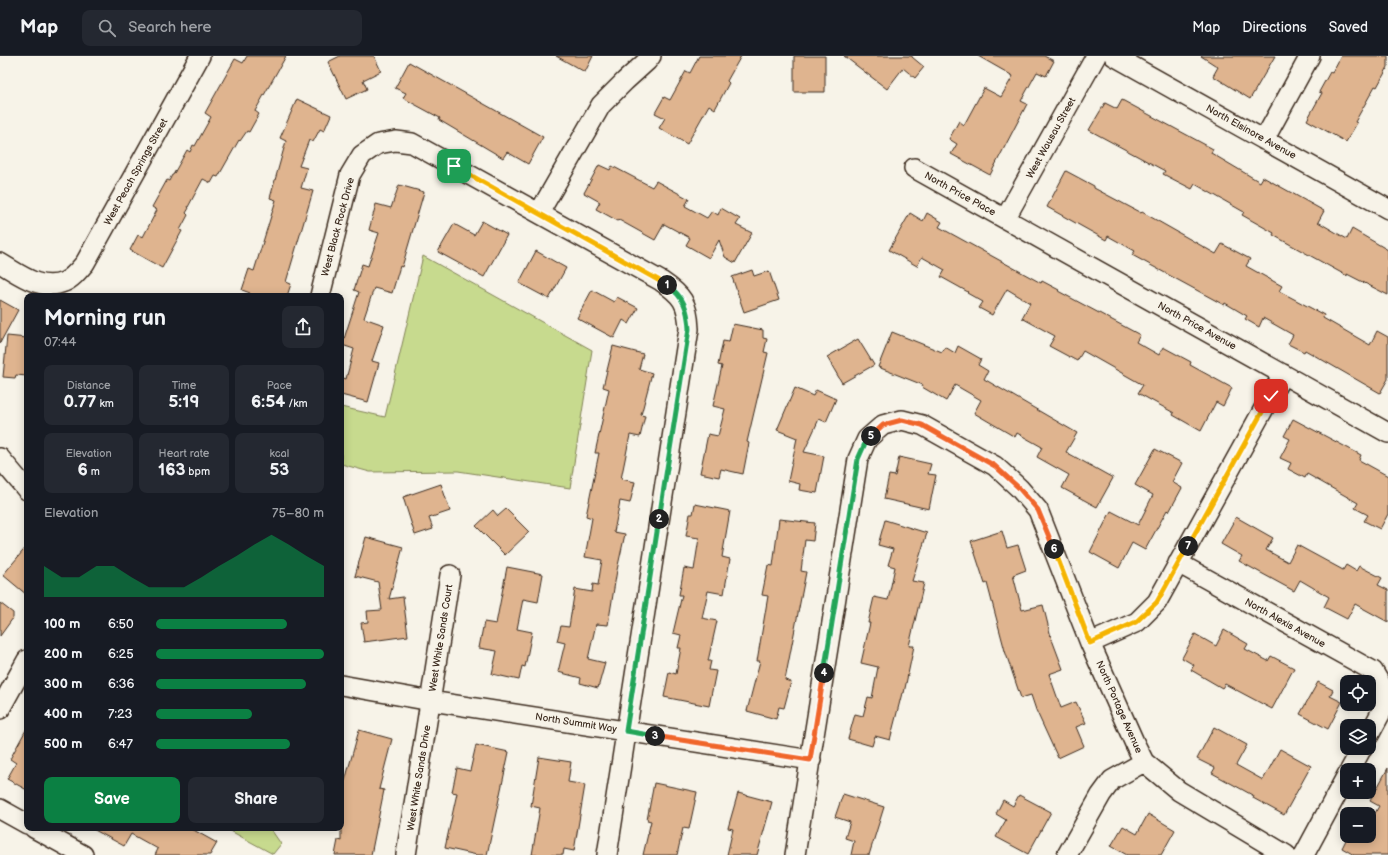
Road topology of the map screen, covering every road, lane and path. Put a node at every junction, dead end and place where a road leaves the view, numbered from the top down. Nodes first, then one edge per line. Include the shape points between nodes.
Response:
1 (200, 56) edge
2 (651, 56) edge
3 (1096, 56) edge
4 (1114, 56) edge
5 (1310, 56) edge
6 (1264, 140) junction
7 (914, 168) dead end
8 (1388, 209) edge
9 (539, 213) junction
10 (1005, 219) junction
11 (0, 263) edge
12 (321, 293) edge
13 (1283, 374) junction
14 (1388, 433) edge
15 (0, 458) edge
16 (24, 486) edge
17 (1178, 563) junction
18 (450, 575) dead end
19 (1090, 643) junction
20 (24, 665) edge
21 (344, 686) edge
22 (431, 701) junction
23 (0, 709) edge
24 (1376, 722) edge
25 (626, 731) junction
26 (810, 760) junction
27 (1144, 762) junction
28 (1340, 789) edge
29 (0, 809) edge
30 (24, 822) edge
31 (39, 831) edge
32 (83, 855) edge
33 (406, 855) edge
34 (607, 855) edge
35 (795, 855) edge
36 (1067, 855) edge
37 (1286, 855) edge
38 (1304, 855) edge

1 - 11 street, West Peach Springs Street via 85,263 76,273 65,282 49,286 35,283
2 - 9 street via 648,62 624,80 600,105
3 - 10 street, West Wausau Street
4 - 6 street, North Elsinore Avenue
5 - 6 street
6 - 8 street, North Elsinore Avenue
7 - 10 street, North Price Place
9 - 12 street, West Black Rock Drive via 412,143 396,140 378,144 362,155 350,175
9 - 25 street via 661,281 675,291 689,316
10 - 13 street, North Price Avenue
13 - 14 street, North Price Avenue
13 - 17 street
15 - 16 street
17 - 19 street via 1157,602 1136,622
17 - 24 street, North Alexis Avenue via 1373,671 1384,690 1384,707
18 - 22 street, West White Sands Court
19 - 26 street, North Portage Avenue via 1038,510 1019,488 995,466 922,425 902,420 883,425 867,439 858,459
19 - 27 street, North Portage Avenue
20 - 23 street
21 - 22 street, North Summit Way
22 - 25 street, North Summit Way
22 - 33 street, West White Sands Drive
25 - 26 street, North Summit Way
25 - 34 street
26 - 35 street
27 - 36 street via 1112,780
27 - 37 street, North Portage Avenue via 1179,791
28 - 38 street
29 - 30 street
31 - 32 street

